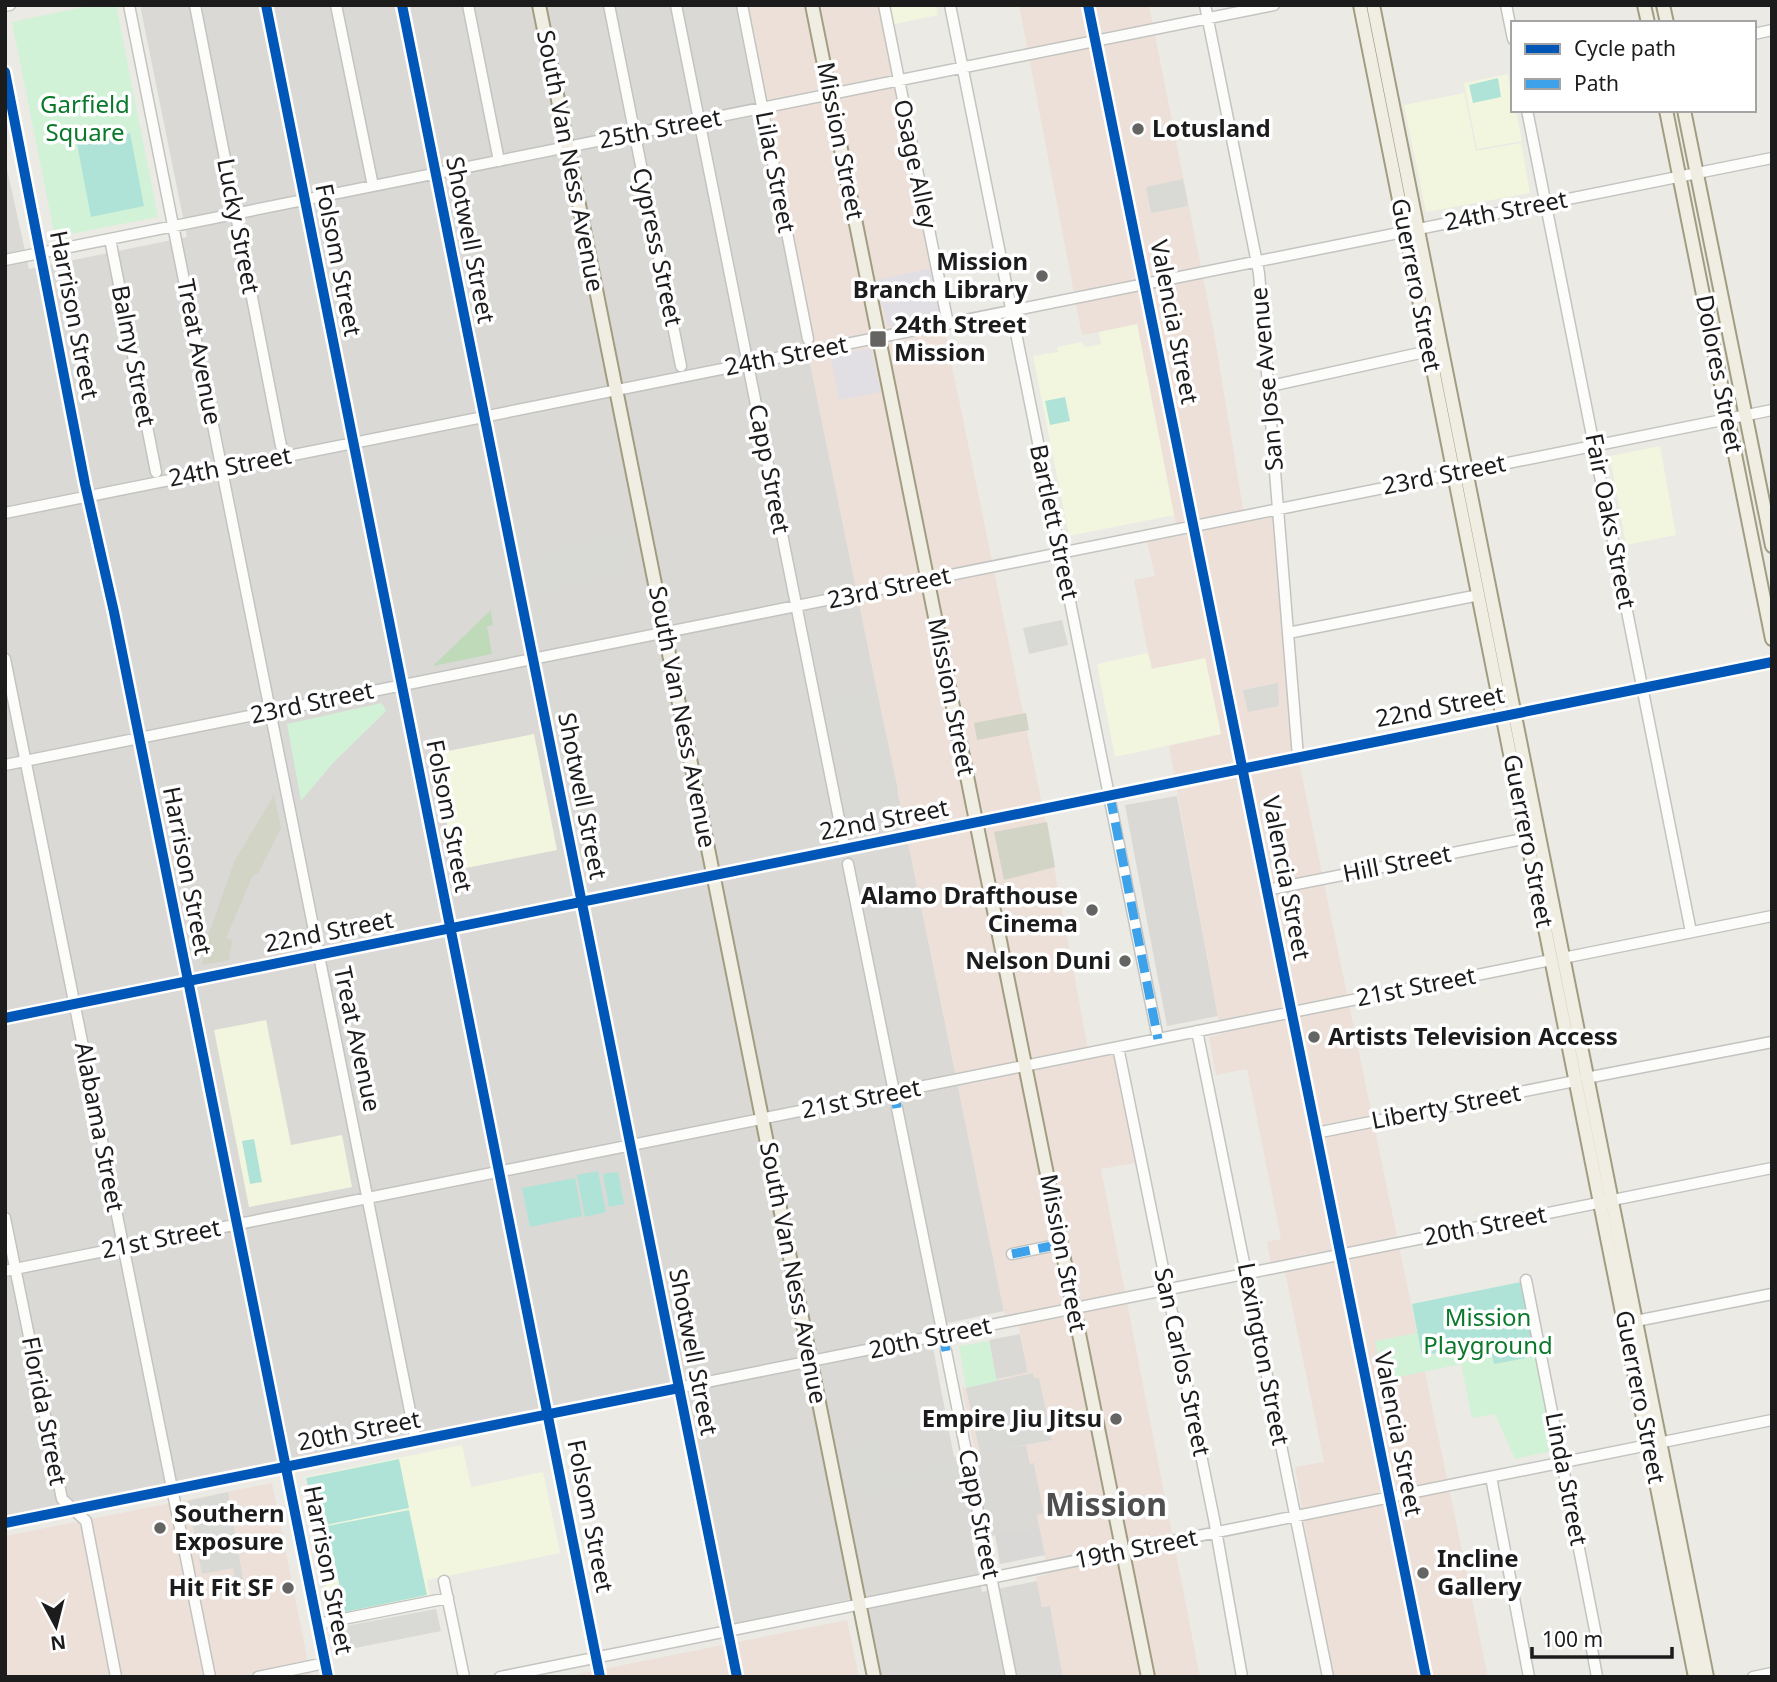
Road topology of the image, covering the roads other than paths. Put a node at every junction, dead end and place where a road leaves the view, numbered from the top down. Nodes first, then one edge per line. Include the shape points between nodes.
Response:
1 (129, 5) edge
2 (195, 5) edge
3 (265, 5) edge
4 (336, 5) edge
5 (402, 5) edge
6 (468, 5) edge
7 (539, 5) edge
8 (608, 5) edge
9 (676, 5) edge
10 (742, 5) edge
11 (812, 5) edge
12 (884, 5) edge
13 (950, 5) edge
14 (1088, 5) edge
15 (1205, 5) edge
16 (1273, 5) edge
17 (1360, 5) edge
18 (1373, 5) edge
19 (1506, 5) edge
20 (1208, 19) junction
21 (1511, 29) edge
22 (1096, 41) junction
23 (962, 68) junction
24 (5, 72) edge
25 (898, 81) junction
26 (831, 94) junction
27 (763, 108) junction
28 (1527, 112) edge
29 (1666, 112) edge
30 (1684, 112) edge
31 (699, 121) junction
32 (634, 134) junction
33 (567, 147) junction
34 (1772, 158) edge
35 (499, 161) junction
36 (1697, 173) junction
37 (436, 174) junction
38 (1679, 177) junction
39 (373, 186) junction
40 (305, 200) junction
41 (1546, 204) junction
42 (236, 214) junction
43 (173, 226) junction
44 (1412, 230) junction
45 (110, 239) junction
46 (41, 253) junction
47 (5, 260) edge
48 (1257, 261) junction
49 (1145, 284) junction
50 (1011, 311) junction
51 (948, 324) junction
52 (879, 337) junction
53 (808, 339) dead end
54 (1429, 351) junction
55 (748, 363) junction
56 (681, 366) dead end
57 (1266, 387) junction
58 (616, 390) junction
59 (1772, 410) edge
60 (1745, 415) junction
61 (484, 416) junction
62 (1727, 418) junction
63 (353, 442) junction
64 (1595, 445) junction
65 (281, 446) dead end
66 (222, 469) junction
67 (156, 472) dead end
68 (1460, 472) junction
69 (87, 496) junction
70 (1278, 508) junction
71 (5, 513) edge
72 (1194, 525) junction
73 (1772, 546) edge
74 (1060, 552) junction
75 (928, 580) junction
76 (1479, 595) junction
77 (797, 607) junction
78 (665, 633) junction
79 (1288, 633) junction
80 (1772, 639) edge
81 (5, 659) edge
82 (533, 659) junction
83 (1772, 662) edge
84 (402, 685) junction
85 (1644, 688) junction
86 (270, 712) junction
87 (1508, 715) junction
88 (139, 738) junction
89 (1298, 757) junction
90 (26, 761) junction
91 (5, 765) edge
92 (1242, 769) junction
93 (1110, 796) junction
94 (977, 823) junction
95 (1528, 838) junction
96 (845, 849) junction
97 (848, 864) dead end
98 (713, 876) junction
99 (1266, 890) junction
100 (582, 902) junction
101 (1772, 916) edge
102 (450, 929) junction
103 (1691, 932) junction
104 (319, 955) junction
105 (1557, 959) junction
106 (188, 981) junction
107 (74, 1004) junction
108 (1291, 1012) junction
109 (5, 1018) edge
110 (1197, 1031) junction
111 (1158, 1039) junction
112 (1772, 1042) edge
113 (1118, 1047) junction
114 (1026, 1066) junction
115 (1581, 1079) junction
116 (894, 1092) junction
117 (898, 1108) dead end
118 (762, 1118) junction
119 (1316, 1133) junction
120 (631, 1145) junction
121 (1772, 1168) edge
122 (500, 1171) junction
123 (368, 1198) junction
124 (1607, 1201) junction
125 (5, 1218) edge
126 (236, 1224) junction
127 (1061, 1244) junction
128 (123, 1247) junction
129 (1012, 1254) dead end
130 (1340, 1255) junction
131 (10, 1269) edge
132 (1247, 1273) junction
133 (1525, 1280) dead end
134 (1167, 1290) junction
135 (1772, 1294) edge
136 (1074, 1308) junction
137 (1636, 1321) junction
138 (943, 1335) junction
139 (946, 1351) dead end
140 (811, 1362) junction
141 (679, 1388) junction
142 (549, 1415) junction
143 (1772, 1420) edge
144 (416, 1441) junction
145 (1655, 1444) junction
146 (1563, 1462) junction
147 (285, 1467) junction
148 (1491, 1477) junction
149 (172, 1490) junction
150 (1390, 1497) junction
151 (74, 1510) junction
152 (1295, 1516) junction
153 (5, 1523) edge
154 (1216, 1534) junction
155 (1123, 1552) junction
156 (991, 1578) junction
157 (444, 1581) dead end
158 (448, 1598) junction
159 (859, 1605) junction
160 (318, 1624) junction
161 (728, 1631) junction
162 (596, 1657) junction
163 (326, 1663) junction
164 (1772, 1673) edge
165 (116, 1677) edge
166 (210, 1677) edge
167 (258, 1677) edge
168 (328, 1677) edge
169 (464, 1677) edge
170 (500, 1677) edge
171 (600, 1677) edge
172 (737, 1677) edge
173 (874, 1677) edge
174 (1011, 1677) edge
175 (1148, 1677) edge
176 (1242, 1677) edge
177 (1328, 1677) edge
178 (1426, 1677) edge
179 (1530, 1677) edge
180 (1597, 1677) edge
181 (1695, 1677) edge
182 (1707, 1677) edge
183 (1753, 1677) edge

1 - 43 street, Treat Avenue
2 - 42 street, Lucky Street
3 - 40 street, Folsom Street
4 - 39 street
5 - 37 street, Shotwell Street
6 - 35 street
7 - 33 main road, South Van Ness Avenue
8 - 32 street, Cypress Street
9 - 31 street, Capp Street
10 - 27 street, Lilac Street
11 - 26 main road, Mission Street
12 - 25 street, Osage Alley
13 - 23 street, Bartlett Street
14 - 22 street, Valencia Street
15 - 20 street, San Jose Avenue
16 - 20 street, 25th Street
17 - 44 main road, Guerrero Street
18 - 44 main road, Guerrero Street
19 - 21 street
20 - 22 street, 25th Street
20 - 48 street, San Jose Avenue
22 - 23 street, 25th Street
22 - 49 street, Valencia Street
23 - 25 street, 25th Street
23 - 50 street, Bartlett Street
24 - 46 street, Harrison Street
25 - 26 street, 25th Street
25 - 51 street, Osage Alley
26 - 27 street, 25th Street
26 - 52 main road, Mission Street
27 - 31 street, 25th Street
27 - 53 street, Lilac Street
28 - 41 street, Fair Oaks Street
29 - 38 main road, Dolores Street
30 - 36 main road, Dolores Street
31 - 32 street, 25th Street
31 - 55 street, Capp Street
32 - 33 street, 25th Street
32 - 56 street, Cypress Street
33 - 35 street, 25th Street
33 - 58 main road, South Van Ness Avenue
34 - 36 street, 24th Street
35 - 37 street, 25th Street
36 - 38 street, 24th Street
36 - 60 main road, Dolores Street
37 - 39 street, 25th Street
37 - 61 street, Shotwell Street
38 - 41 street, 24th Street
38 - 62 main road, Dolores Street
39 - 40 street, 25th Street
40 - 42 street, 25th Street
40 - 63 street, Folsom Street
41 - 44 street, 24th Street
41 - 64 street, Fair Oaks Street
42 - 43 street, 25th Street
42 - 65 street, Lucky Street
43 - 45 street, 25th Street
43 - 66 street, Treat Avenue
44 - 48 street, 24th Street
44 - 54 main road, Guerrero Street
44 - 68 main road, Guerrero Street
45 - 46 street, 25th Street
45 - 67 street, Balmy Street
46 - 47 street, 25th Street
46 - 69 street, Harrison Street
48 - 49 street, 24th Street
48 - 57 street, San Jose Avenue
49 - 50 street, 24th Street
49 - 72 street, Valencia Street
50 - 51 street, 24th Street
50 - 74 street, Bartlett Street
51 - 52 street, 24th Street
52 - 55 street, 24th Street
52 - 75 main road, Mission Street
54 - 57 street
54 - 68 main road, Guerrero Street
55 - 58 street, 24th Street
55 - 77 street, Capp Street
57 - 70 street, San Jose Avenue
58 - 61 street, 24th Street
58 - 78 main road, South Van Ness Avenue
59 - 60 street, 23rd Street
60 - 62 street, 23rd Street
60 - 73 main road, Dolores Street
61 - 63 street, 24th Street
61 - 82 street, Shotwell Street
62 - 64 street, 23rd Street
62 - 80 main road, Dolores Street
63 - 66 street, 24th Street
63 - 84 street, Folsom Street
64 - 68 street, 23rd Street
64 - 85 street, Fair Oaks Street
66 - 69 street, 24th Street
66 - 86 street, Treat Avenue
68 - 70 street, 23rd Street
68 - 76 main road, Guerrero Street
68 - 87 main road, Guerrero Street
69 - 71 street, 24th Street
69 - 88 street, Harrison Street
70 - 72 street, 23rd Street
70 - 79 street, San Jose Avenue
72 - 74 street, 23rd Street
72 - 92 street, Valencia Street
74 - 75 street, 23rd Street
74 - 93 street, Bartlett Street
75 - 77 street, 23rd Street
75 - 94 main road, Mission Street
76 - 79 street
76 - 87 main road, Guerrero Street
77 - 78 street, 23rd Street
77 - 96 street, Capp Street
78 - 82 street, 23rd Street
78 - 98 main road, South Van Ness Avenue
79 - 89 street, San Jose Avenue
81 - 90 street, Alabama Street
82 - 84 street, 23rd Street
82 - 100 street, Shotwell Street
83 - 85 street, 22nd Street
84 - 86 street, 23rd Street
84 - 102 street, Folsom Street
85 - 87 street, 22nd Street
85 - 103 street, Fair Oaks Street
86 - 88 street, 23rd Street
86 - 104 street, Treat Avenue
87 - 89 street, 22nd Street
87 - 95 main road, Guerrero Street
87 - 105 main road, Guerrero Street
88 - 90 street, 23rd Street
88 - 106 street, Harrison Street
89 - 92 street, 22nd Street
90 - 91 street, 23rd Street
90 - 107 street, Alabama Street
92 - 93 street, 22nd Street
92 - 99 street, Valencia Street
93 - 94 street, 22nd Street
93 - 111 street, Bartlett Street
94 - 96 street, 22nd Street
94 - 114 main road, Mission Street
95 - 99 street, Hill Street
95 - 105 main road, Guerrero Street
96 - 98 street, 22nd Street
97 - 116 street
98 - 100 street, 22nd Street
98 - 118 main road, South Van Ness Avenue
99 - 108 street, Valencia Street
100 - 102 street, 22nd Street
100 - 120 street, Shotwell Street
101 - 103 street, 21st Street
102 - 104 street, 22nd Street
102 - 122 street, Folsom Street
103 - 105 street, 21st Street
104 - 106 street, 22nd Street
104 - 123 street, Treat Avenue
105 - 108 street, 21st Street
105 - 115 main road, Guerrero Street
106 - 107 street, 22nd Street
106 - 126 street, Harrison Street
107 - 109 street, 22nd Street
107 - 128 street, Alabama Street
108 - 110 street, 21st Street
108 - 119 street, Valencia Street
110 - 111 street, 21st Street
110 - 132 street, Lexington Street
111 - 113 street, 21st Street
112 - 115 street, Liberty Street
113 - 114 street, 21st Street
113 - 134 street, San Carlos Street
114 - 116 street, 21st Street
114 - 127 main road, Mission Street
115 - 119 street, Liberty Street
115 - 124 main road, Guerrero Street
116 - 118 street, 21st Street
117 - 138 street
118 - 120 street, 21st Street
118 - 140 main road, South Van Ness Avenue
119 - 130 street, Valencia Street
120 - 122 street, 21st Street
120 - 141 street, Shotwell Street
121 - 124 street, 20th Street
122 - 123 street, 21st Street
122 - 142 street, Folsom Street
123 - 126 street, 21st Street
123 - 144 street, Treat Avenue
124 - 130 street, 20th Street
124 - 137 main road, Guerrero Street
124 - 145 main road, Guerrero Street
125 - 131 street, Florida Street
126 - 128 street, 21st Street
126 - 147 street, Harrison Street
127 - 129 street
127 - 136 main road, Mission Street
128 - 131 street, 21st Street
128 - 149 street, Alabama Street
130 - 132 street, 20th Street
130 - 150 street, Valencia Street
131 - 151 street, Florida Street via 62,1499
132 - 134 street, 20th Street
132 - 152 street, Lexington Street
133 - 146 street, Linda Street
134 - 136 street, 20th Street
134 - 154 street, San Carlos Street
135 - 137 street
136 - 138 street, 20th Street
136 - 155 main road, Mission Street
137 - 145 main road, Guerrero Street
138 - 140 street, 20th Street
139 - 156 street, Capp Street
140 - 141 street, 20th Street
140 - 159 main road, South Van Ness Avenue
141 - 142 street, 20th Street
141 - 161 street, Shotwell Street
142 - 144 street, 20th Street
142 - 162 street, Folsom Street
143 - 145 street, 19th Street
144 - 147 street, 20th Street
145 - 146 street, 19th Street
145 - 181 main road, Guerrero Street
145 - 182 main road, Guerrero Street
146 - 148 street, 19th Street
146 - 180 street, Linda Street via 1596,1635 1591,1644
147 - 149 street, 20th Street
147 - 160 street, Harrison Street
148 - 150 street, 19th Street
148 - 179 street
149 - 151 street, 20th Street
149 - 166 street, Alabama Street
150 - 152 street, 19th Street
150 - 178 street, Valencia Street
151 - 153 street, 20th Street
151 - 165 street, Florida Street via 86,1521
152 - 154 street, 19th Street
152 - 177 street, Lexington Street
154 - 155 street, 19th Street
154 - 176 street, San Carlos Street
155 - 156 street, 19th Street
155 - 175 main road, Mission Street
156 - 159 street, 19th Street
156 - 174 street, Capp Street
157 - 158 street
158 - 160 street
158 - 169 street
159 - 161 street, 19th Street
159 - 173 main road, South Van Ness Avenue
160 - 163 street, Harrison Street
161 - 162 street, 19th Street
161 - 172 street, Shotwell Street
162 - 170 street, 19th Street
162 - 171 street, Folsom Street
163 - 167 street
163 - 168 street, Harrison Street
164 - 183 street

